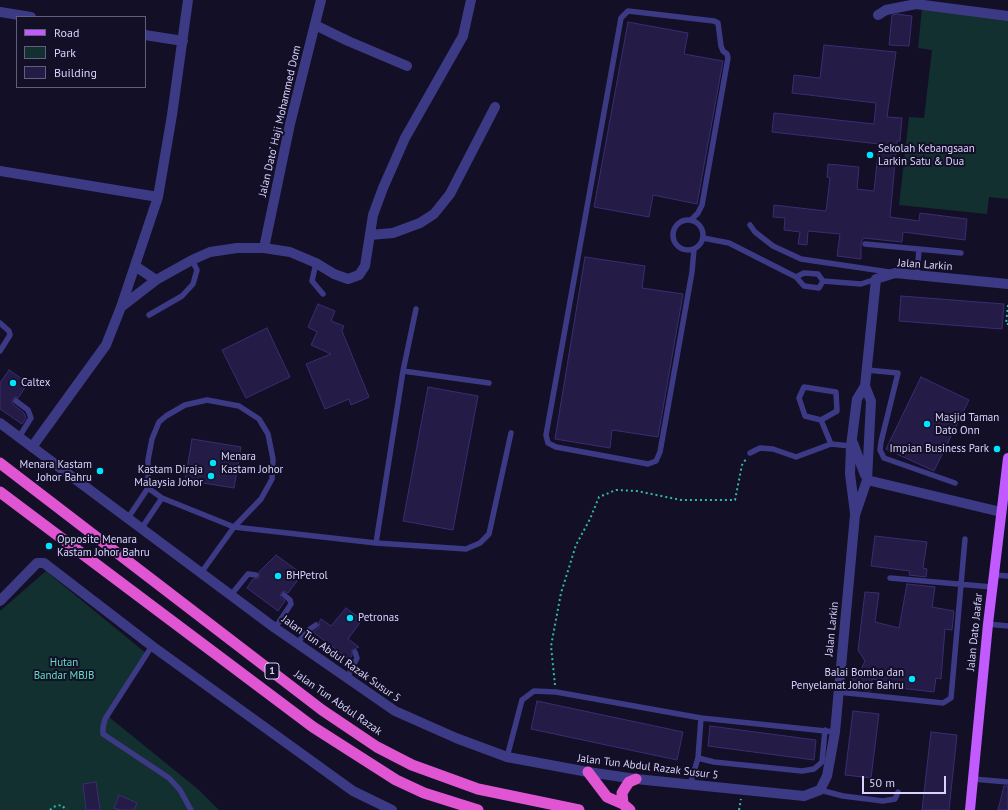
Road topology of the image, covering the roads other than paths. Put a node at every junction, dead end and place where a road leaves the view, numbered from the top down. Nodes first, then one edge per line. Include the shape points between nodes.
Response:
1 (188, 0) edge
2 (321, 0) edge
3 (471, 0) edge
4 (935, 3) edge
5 (0, 12) edge
6 (878, 15) dead end
7 (25, 16) edge
8 (1008, 16) edge
9 (315, 25) junction
10 (146, 35) edge
11 (183, 41) junction
12 (408, 66) dead end
13 (495, 107) dead end
14 (0, 171) edge
15 (158, 197) junction
16 (691, 220) junction
17 (750, 225) dead end
18 (370, 235) junction
19 (703, 238) junction
20 (865, 244) dead end
21 (264, 248) junction
22 (694, 249) junction
23 (919, 249) junction
24 (961, 253) dead end
25 (192, 260) junction
26 (316, 263) junction
27 (136, 266) junction
28 (895, 273) junction
29 (917, 275) junction
30 (796, 277) junction
31 (876, 279) junction
32 (156, 280) junction
33 (823, 281) junction
34 (1008, 284) edge
35 (323, 294) dead end
36 (121, 307) junction
37 (416, 309) dead end
38 (149, 315) dead end
39 (0, 323) edge
40 (0, 351) edge
41 (867, 370) junction
42 (403, 371) junction
43 (490, 383) dead end
44 (865, 386) junction
45 (16, 401) dead end
46 (821, 420) junction
47 (0, 424) edge
48 (511, 434) dead end
49 (18, 437) junction
50 (851, 443) junction
51 (831, 444) junction
52 (32, 447) junction
53 (750, 453) road end
54 (1008, 458) edge
55 (0, 463) edge
56 (867, 480) junction
57 (955, 483) dead end
58 (148, 488) junction
59 (0, 492) edge
60 (162, 498) junction
61 (1004, 512) edge
62 (856, 515) junction
63 (128, 518) junction
64 (234, 527) junction
65 (141, 528) junction
66 (965, 539) dead end
67 (376, 543) junction
68 (202, 573) junction
69 (256, 575) dead end
70 (994, 575) junction
71 (1008, 576) edge
72 (890, 578) dead end
73 (961, 585) junction
74 (992, 587) junction
75 (231, 595) junction
76 (284, 595) dead end
77 (0, 600) edge
78 (988, 624) junction
79 (316, 625) dead end
80 (1008, 626) edge
81 (275, 628) junction
82 (297, 643) junction
83 (152, 646) junction
84 (355, 652) dead end
85 (347, 678) junction
86 (838, 692) junction
87 (701, 718) junction
88 (830, 731) junction
89 (507, 757) junction
90 (698, 758) junction
91 (588, 772) junction
92 (636, 779) junction
93 (973, 779) junction
94 (1008, 782) edge
95 (690, 785) junction
96 (820, 790) junction
97 (898, 792) dead end
98 (626, 807) edge
99 (190, 810) edge
100 (392, 810) edge
101 (478, 810) edge
102 (579, 810) edge
103 (970, 810) edge

1 - 11 street
2 - 9 street, Jalan Dato’ Haji Mohammed Dom
3 - 18 street via 463,36 405,138 373,215
4 - 6 street via 903,6
4 - 8 street
5 - 7 street
9 - 12 street
9 - 21 street, Jalan Dato’ Haji Mohammed Dom via 290,124
10 - 11 street
11 - 15 street
13 - 18 street via 450,194 434,214 420,223 393,233
14 - 15 street
15 - 27 street
16 - 19 lane via 702,228
16 - 22 lane via 677,224 672,237 680,248
16 - 22 lane via 698,214 702,205 728,58 721,46 718,23 628,11 621,18 546,435 548,443 556,447 648,464 656,461 660,452
17 - 28 lane via 773,246 801,259
18 - 26 street via 365,266 360,275 348,279
19 - 22 lane
19 - 30 lane via 729,243
20 - 23 lane
21 - 25 street via 210,252
21 - 26 street via 290,252
23 - 24 lane
23 - 29 lane
25 - 32 street
25 - 38 lane via 197,270 193,284 182,296
26 - 35 lane via 312,281
27 - 32 street
27 - 36 street
28 - 29 street, Jalan Larkin
28 - 31 street, Jalan Larkin
29 - 34 street, Jalan Larkin
30 - 33 lane via 804,273 818,274
30 - 33 lane via 804,286 819,288
31 - 33 lane via 861,284
31 - 41 street, Jalan Larkin
32 - 36 street
36 - 52 street via 106,345
37 - 42 lane
39 - 40 lane via 10,335
41 - 44 street, Jalan Larkin
41 - 57 lane via 898,373 881,442 880,450 884,458
42 - 43 lane
42 - 67 lane
44 - 50 street, Jalan Larkin via 857,399
44 - 56 street, Jalan Larkin via 871,401
45 - 49 lane via 28,410 31,418
46 - 46 lane via 837,411 836,392 804,387 799,398 805,416
46 - 51 lane
47 - 49 street, Jalan Tun Abdul Razak Susur 5
48 - 67 lane via 489,534 480,543 466,549
49 - 52 street, Jalan Tun Abdul Razak Susur 5
50 - 51 lane
50 - 56 street
50 - 62 street, Jalan Larkin via 850,474
51 - 53 lane via 796,457 773,449 760,448
52 - 63 street, Jalan Tun Abdul Razak Susur 5
54 - 61 main road, Jalan Dato Jaafar
55 - 102 highway, Jalan Tun Abdul Razak / 1 via 322,710 377,747 412,765 478,789
56 - 61 street
56 - 62 street, Jalan Larkin
58 - 60 lane
58 - 63 lane
58 - 64 lane via 148,460 152,439 160,422 166,416 175,409 196,401 222,401 239,406 259,419 268,434 273,459 272,479 261,499
59 - 101 highway, 1 via 320,731 396,780 424,793
60 - 64 lane
60 - 65 lane
61 - 70 main road, Jalan Dato Jaafar
62 - 86 street, Jalan Larkin
63 - 65 street, Jalan Tun Abdul Razak Susur 5
64 - 67 lane
64 - 68 lane
65 - 68 street, Jalan Tun Abdul Razak Susur 5
66 - 73 lane
68 - 75 street, Jalan Tun Abdul Razak Susur 5
69 - 75 lane via 248,574
70 - 71 lane
70 - 74 main road, Jalan Dato Jaafar
72 - 73 lane
73 - 74 lane
73 - 86 lane via 951,698 943,703
74 - 78 main road, Jalan Dato Jaafar
75 - 81 street, Jalan Tun Abdul Razak Susur 5
76 - 81 lane via 291,604
77 - 83 street via 37,563 44,563
78 - 80 lane
78 - 93 main road, Jalan Dato Jaafar
79 - 82 lane
81 - 82 street, Jalan Tun Abdul Razak Susur 5
82 - 85 street, Jalan Tun Abdul Razak Susur 5
83 - 99 lane via 106,719 103,734 169,778 180,790
83 - 100 street via 353,791
84 - 85 lane via 357,658
85 - 89 street, Jalan Tun Abdul Razak Susur 5 via 395,711 450,736
86 - 88 street, Jalan Larkin
87 - 88 lane
87 - 89 lane via 556,692 534,692 522,700
87 - 90 lane
88 - 90 lane via 822,762 814,769 795,770 714,762
88 - 96 street, Jalan Larkin via 827,776
89 - 91 street, Jalan Tun Abdul Razak Susur 5
90 - 95 lane
91 - 92 street, Jalan Tun Abdul Razak Susur 5
91 - 98 highway via 606,797
92 - 95 street, Jalan Tun Abdul Razak Susur 5
92 - 98 highway via 629,782 622,793
93 - 94 lane
93 - 103 main road, Jalan Dato Jaafar
95 - 96 street, Jalan Tun Abdul Razak Susur 5 via 804,796
96 - 97 lane via 883,801 895,799

